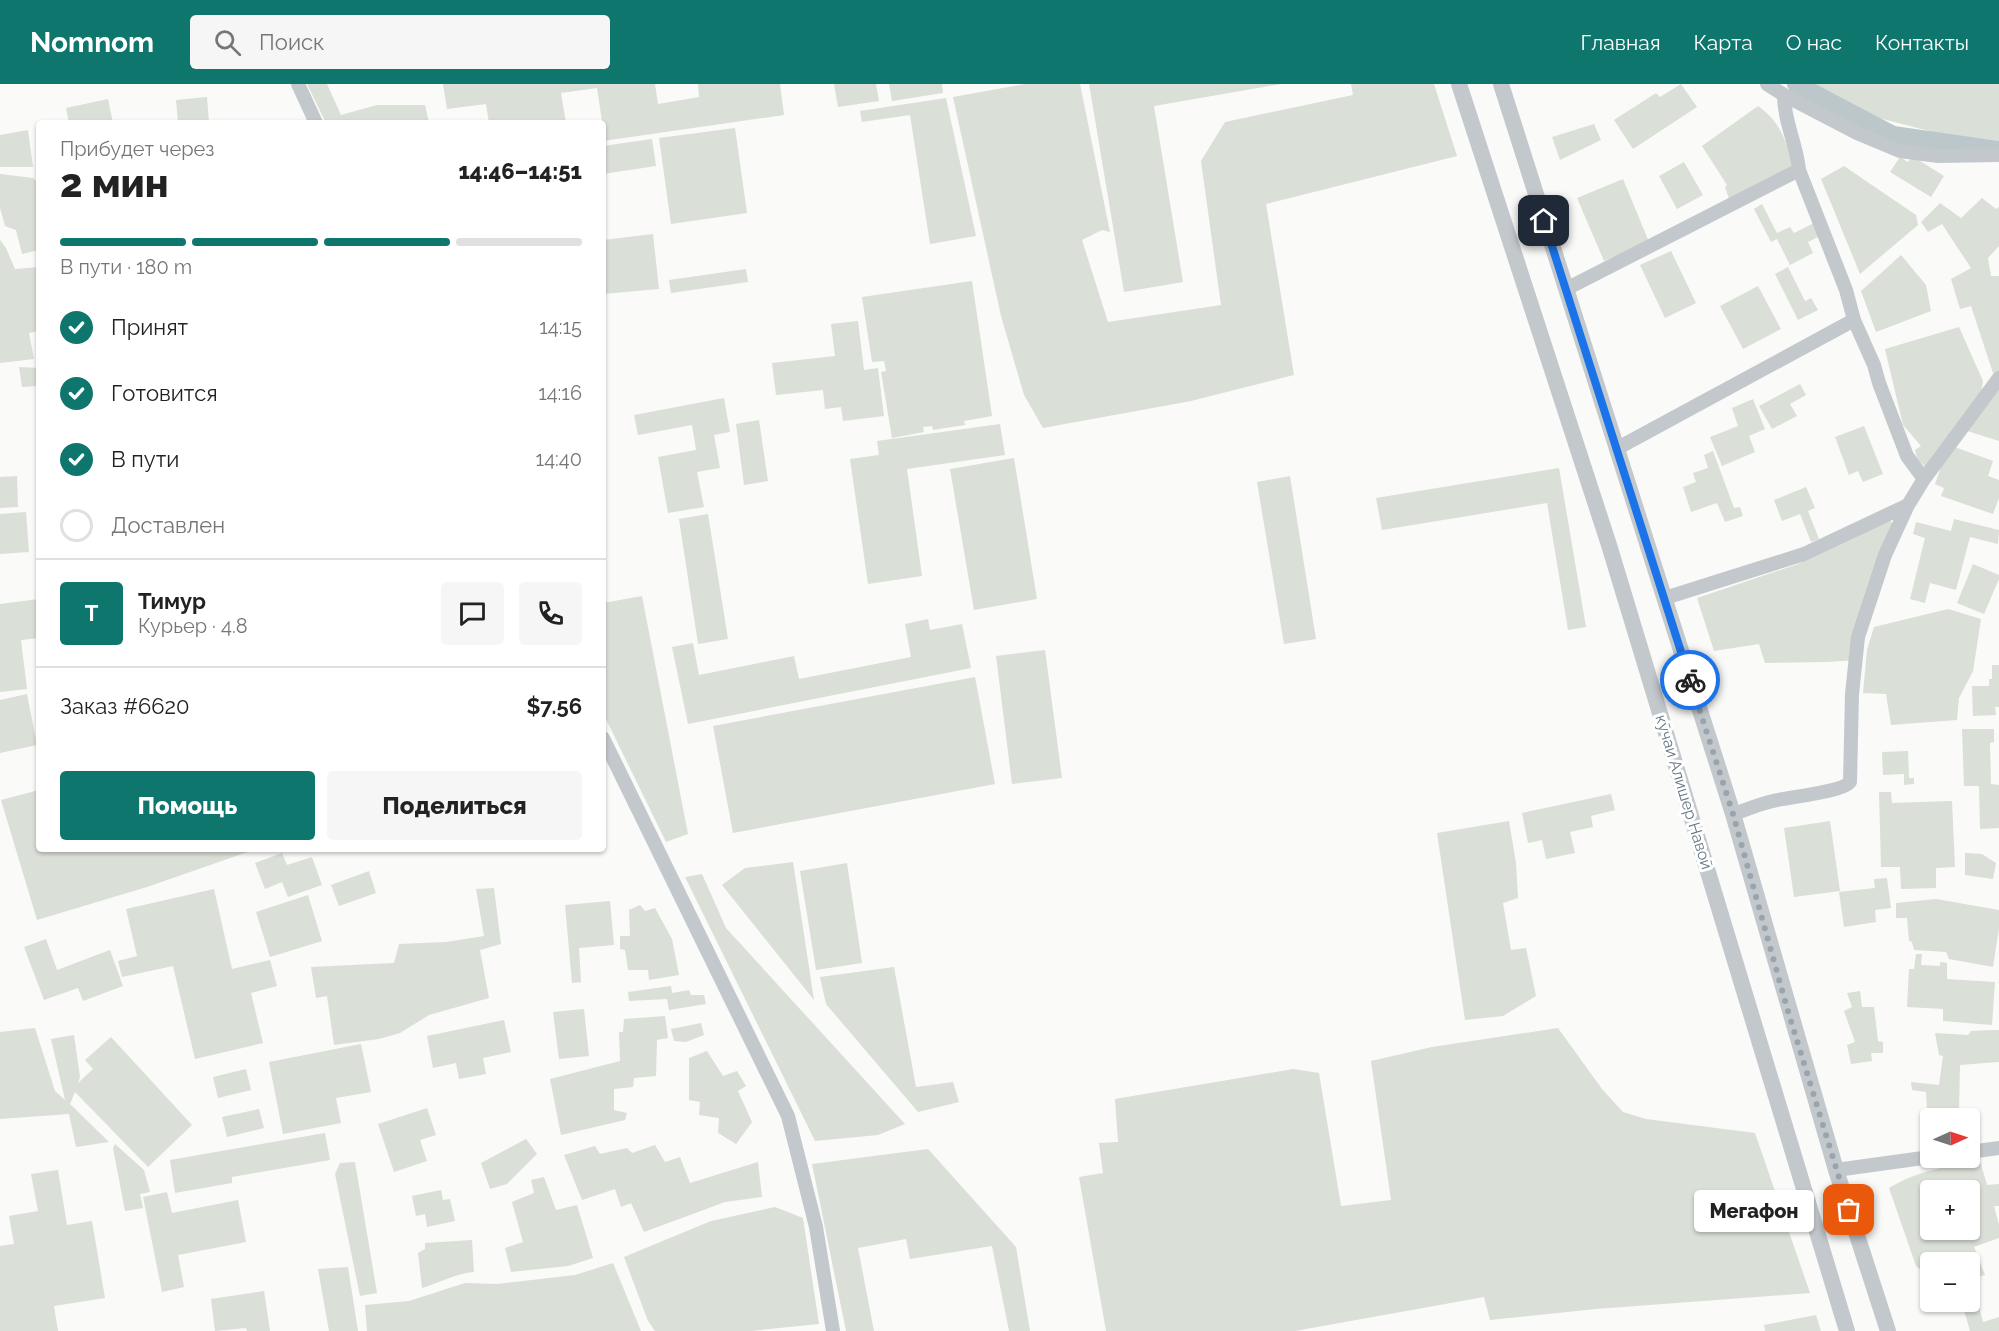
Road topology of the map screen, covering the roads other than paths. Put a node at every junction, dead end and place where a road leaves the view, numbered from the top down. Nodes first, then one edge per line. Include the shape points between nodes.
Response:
1 (298, 84) edge
2 (1459, 84) edge
3 (1501, 84) edge
4 (1767, 84) edge
5 (1784, 96) junction
6 (315, 120) edge
7 (1999, 155) edge
8 (1799, 170) junction
9 (1566, 289) junction
10 (1854, 320) junction
11 (1999, 378) edge
12 (1617, 449) junction
13 (1924, 479) junction
14 (1908, 505) junction
15 (1665, 598) junction
16 (606, 744) edge
17 (1733, 814) junction
18 (1999, 1148) edge
19 (1980, 1151) edge
20 (1920, 1158) edge
21 (1836, 1170) junction
22 (833, 1331) edge
23 (1847, 1331) edge
24 (1888, 1331) edge

1 - 6 street
2 - 23 street, кӯчаи Алишер Навоӣ via 1609,545
3 - 9 street
4 - 5 street
5 - 7 street via 1900,151 1938,156
5 - 8 street
8 - 9 street
8 - 10 street
9 - 12 street
10 - 12 street
10 - 13 street via 1907,456
11 - 13 street
12 - 15 street
13 - 14 street
14 - 15 street via 1804,554
14 - 17 street via 1885,555 1858,637 1850,782 1847,786
15 - 17 street
16 - 22 street via 788,1116 816,1227
17 - 21 street
18 - 19 street
20 - 21 street
21 - 24 street

